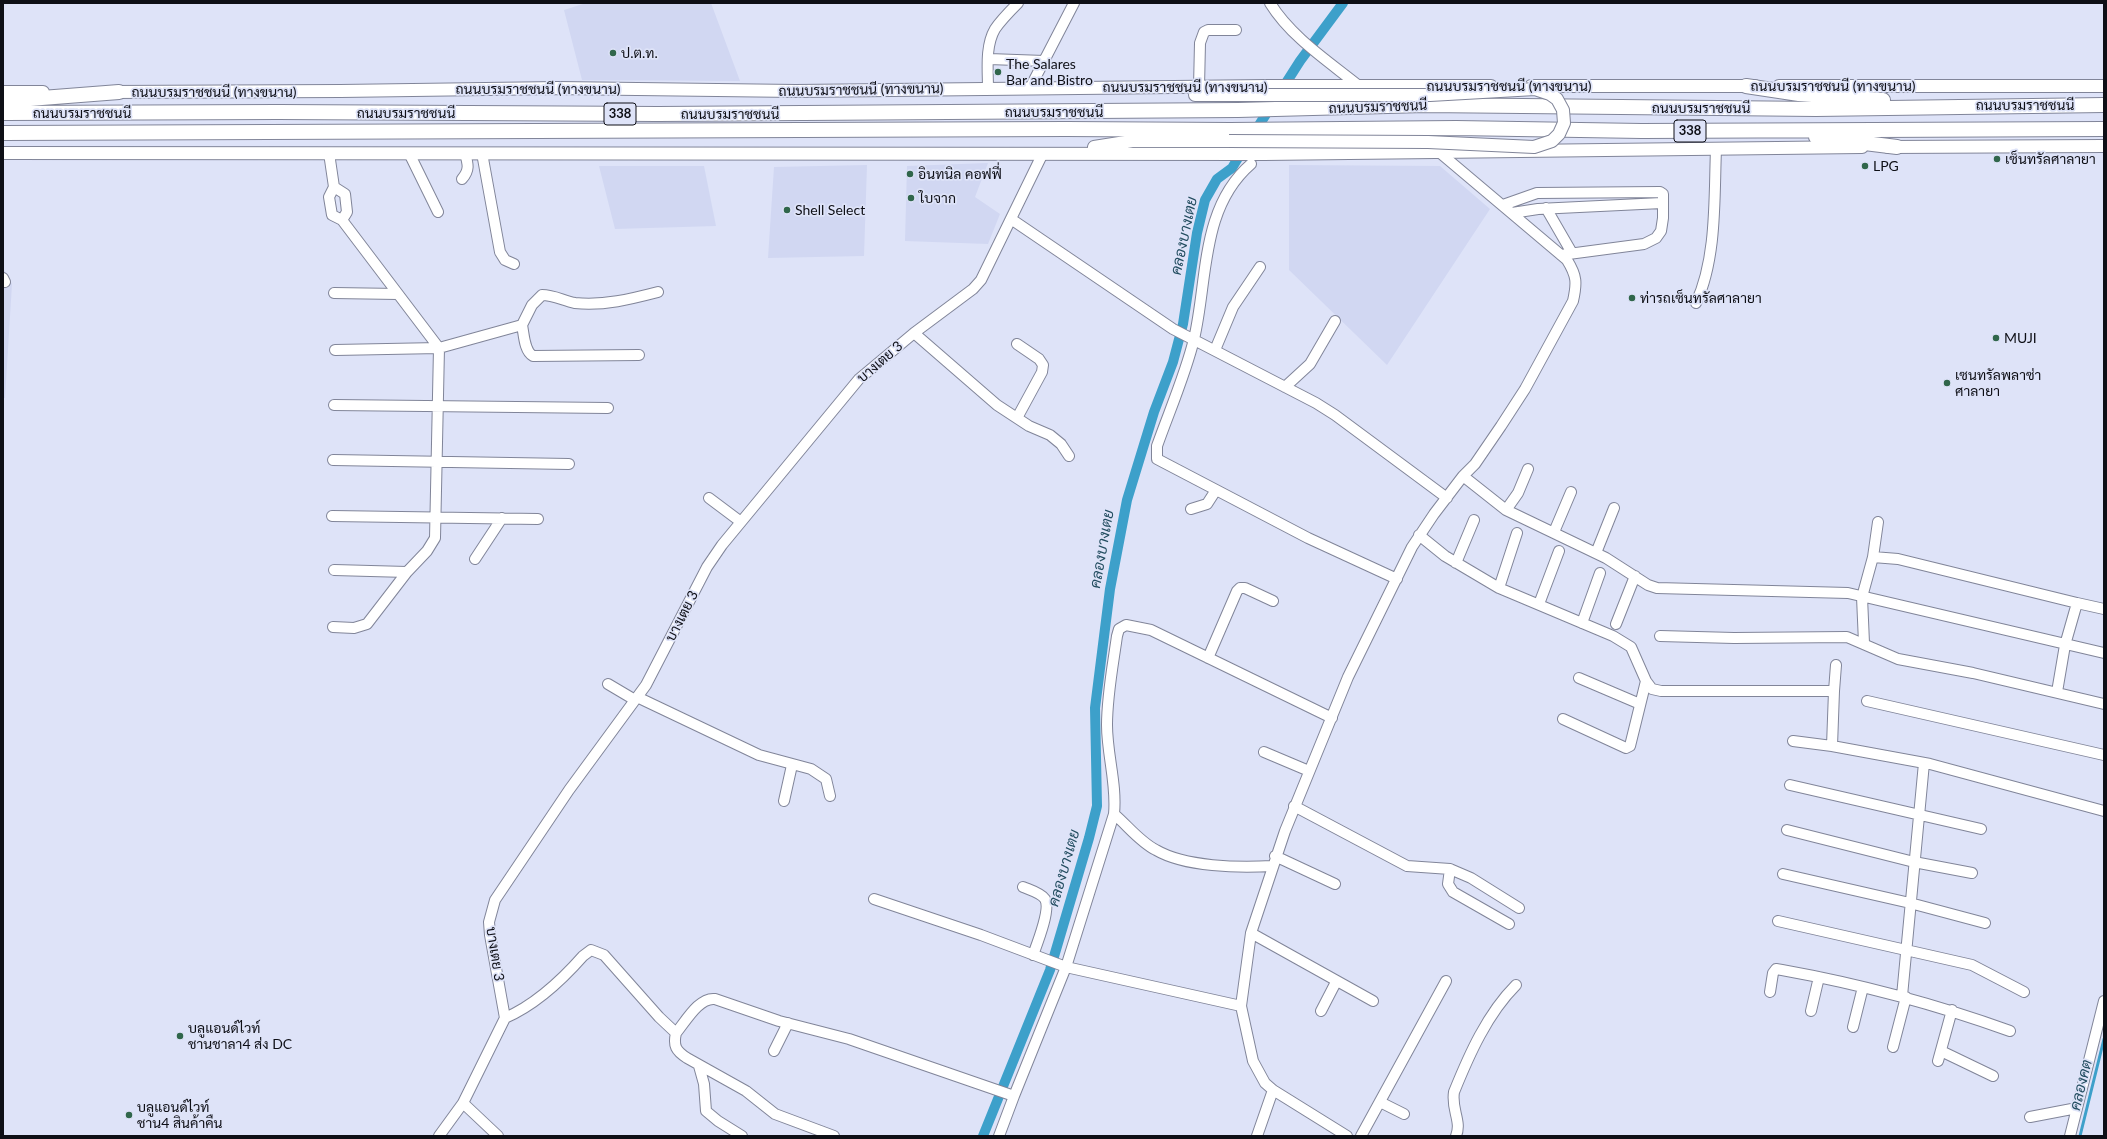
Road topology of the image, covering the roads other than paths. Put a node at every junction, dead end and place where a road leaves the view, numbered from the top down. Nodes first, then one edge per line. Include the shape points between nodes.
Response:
1 (1018, 3) edge
2 (1074, 3) edge
3 (1270, 3) edge
4 (1236, 30) dead end
5 (989, 59) junction
6 (1044, 61) junction
7 (1359, 86) junction
8 (1746, 86) junction
9 (2104, 86) edge
10 (1199, 87) junction
11 (1025, 88) junction
12 (988, 89) junction
13 (3, 92) edge
14 (119, 92) junction
15 (3, 101) edge
16 (2104, 105) edge
17 (1940, 106) junction
18 (3, 113) edge
19 (2104, 129) edge
20 (1767, 130) junction
21 (3, 133) edge
22 (1229, 136) junction
23 (2104, 146) edge
24 (1897, 147) junction
25 (1716, 149) junction
26 (1439, 152) junction
27 (3, 153) edge
28 (329, 153) junction
29 (409, 153) junction
30 (465, 153) junction
31 (482, 153) junction
32 (1048, 153) junction
33 (1251, 164) dead end
34 (462, 179) dead end
35 (334, 187) junction
36 (1600, 193) junction
37 (1662, 203) junction
38 (1503, 205) junction
39 (1599, 206) junction
40 (1546, 208) junction
41 (438, 212) dead end
42 (1512, 213) junction
43 (1011, 219) junction
44 (342, 220) junction
45 (1572, 253) junction
46 (1561, 255) junction
47 (514, 264) dead end
48 (1260, 267) dead end
49 (658, 292) dead end
50 (334, 293) dead end
51 (398, 294) junction
52 (1696, 303) dead end
53 (1335, 321) dead end
54 (522, 325) junction
55 (914, 333) junction
56 (1191, 338) junction
57 (1017, 344) dead end
58 (439, 348) junction
59 (335, 350) dead end
60 (1215, 350) junction
61 (639, 355) dead end
62 (1286, 387) junction
63 (334, 405) dead end
64 (438, 406) junction
65 (608, 408) dead end
66 (1016, 418) junction
67 (1069, 456) dead end
68 (333, 460) dead end
69 (437, 461) junction
70 (569, 464) dead end
71 (1528, 469) dead end
72 (1463, 476) junction
73 (1216, 490) junction
74 (1571, 492) dead end
75 (709, 498) dead end
76 (1447, 498) junction
77 (1614, 508) dead end
78 (1191, 510) dead end
79 (1506, 510) junction
80 (332, 516) dead end
81 (435, 518) junction
82 (502, 518) junction
83 (538, 519) dead end
84 (1474, 520) dead end
85 (741, 522) junction
86 (1878, 522) dead end
87 (1554, 532) junction
88 (1517, 533) dead end
89 (1419, 535) junction
90 (1559, 551) dead end
91 (1596, 553) junction
92 (1873, 557) junction
93 (475, 559) dead end
94 (1456, 563) junction
95 (334, 570) dead end
96 (407, 572) junction
97 (1600, 573) dead end
98 (1635, 576) junction
99 (1396, 579) junction
100 (1499, 588) junction
101 (1862, 597) junction
102 (1273, 601) dead end
103 (2077, 603) junction
104 (1539, 604) junction
105 (2104, 609) edge
106 (1582, 623) junction
107 (1616, 624) dead end
108 (333, 627) dead end
109 (1660, 636) dead end
110 (1864, 644) junction
111 (2066, 644) junction
112 (2104, 654) edge
113 (1208, 658) junction
114 (1836, 665) dead end
115 (1579, 678) dead end
116 (1646, 681) junction
117 (608, 684) dead end
118 (1834, 692) junction
119 (2057, 692) junction
120 (636, 698) junction
121 (1867, 701) dead end
122 (1640, 704) junction
123 (2104, 704) edge
124 (1332, 718) junction
125 (1563, 719) dead end
126 (1793, 741) dead end
127 (1832, 746) junction
128 (1264, 752) dead end
129 (2104, 754) edge
130 (1924, 763) junction
131 (792, 765) junction
132 (1310, 771) junction
133 (1790, 785) dead end
134 (830, 796) dead end
135 (784, 800) dead end
136 (1294, 806) junction
137 (2104, 811) edge
138 (1114, 814) junction
139 (1919, 814) junction
140 (1981, 829) dead end
141 (1787, 830) dead end
142 (1273, 861) junction
143 (1914, 862) junction
144 (1450, 868) junction
145 (1972, 873) dead end
146 (1783, 874) dead end
147 (1335, 884) dead end
148 (1023, 887) dead end
149 (874, 899) dead end
150 (1910, 903) junction
151 (1519, 908) dead end
152 (1778, 922) dead end
153 (1985, 923) dead end
154 (1509, 924) dead end
155 (1251, 933) junction
156 (1906, 950) junction
157 (1033, 955) junction
158 (1063, 966) junction
159 (1819, 977) junction
160 (1446, 981) dead end
161 (1336, 982) junction
162 (1516, 985) dead end
163 (1864, 987) junction
164 (1770, 992) dead end
165 (2024, 992) dead end
166 (1904, 996) junction
167 (1373, 1001) dead end
168 (2104, 1001) edge
169 (1241, 1006) junction
170 (1952, 1010) junction
171 (1321, 1011) dead end
172 (1811, 1011) dead end
173 (505, 1018) junction
174 (788, 1023) junction
175 (1853, 1027) dead end
176 (2010, 1031) dead end
177 (676, 1033) junction
178 (1893, 1047) dead end
179 (774, 1051) dead end
180 (1941, 1051) junction
181 (1938, 1061) dead end
182 (699, 1066) junction
183 (1993, 1076) dead end
184 (1273, 1090) junction
185 (1011, 1095) junction
186 (1380, 1102) junction
187 (463, 1103) junction
188 (2077, 1108) junction
189 (1404, 1114) dead end
190 (2030, 1117) dead end
191 (439, 1136) edge
192 (498, 1136) edge
193 (742, 1136) edge
194 (834, 1136) edge
195 (999, 1136) edge
196 (1257, 1136) edge
197 (1346, 1136) edge
198 (1361, 1136) edge
199 (1456, 1136) edge
200 (2070, 1136) edge

1 - 5 street via 995,29
2 - 6 street
3 - 7 street via 1282,20 1303,40
4 - 10 street via 1204,32 1200,43
5 - 6 street
5 - 12 street
6 - 11 street
7 - 8 main road, ถนนบรมราชชนนี (ทางขนาน) / 338
7 - 10 main road, ถนนบรมราชชนนี (ทางขนาน) / 338
8 - 9 main road, ถนนบรมราชชนนี (ทางขนาน) / 338
8 - 17 highway via 1798,94 1848,96
10 - 11 main road, ถนนบรมราชชนนี (ทางขนาน) / 338
11 - 12 main road, ถนนบรมราชชนนี (ทางขนาน) / 338
11 - 22 main road, bridge via 1089,95 1430,95 1535,89 1557,99 1563,110 1564,123 1552,141 1534,147
12 - 14 main road, ถนนบรมราชชนนี (ทางขนาน) / 338 via 789,91 558,88
13 - 14 main road, ถนนบรมราชชนนี (ทางขนาน) / 338
14 - 15 highway
16 - 17 highway, ถนนบรมราชชนนี / 338
17 - 18 highway, ถนนบรมราชชนนี / 338 via 1808,109 1425,105 1238,110 658,114
19 - 20 highway, ถนนบรมราชชนนี / 338
20 - 22 highway, ถนนบรมราชชนนี / 338 via 1276,130
20 - 24 highway
21 - 22 highway, ถนนบรมราชชนนี / 338 via 1066,129
22 - 32 main road via 1132,141
23 - 24 main road, 338
24 - 25 main road, 338
25 - 26 main road, 338
25 - 52 street via 1712,233 1707,273
26 - 32 main road, 338
26 - 38 street
27 - 28 main road, 338
28 - 29 main road, 338
28 - 35 street
29 - 30 main road, 338
29 - 41 street
30 - 31 main road, 338
30 - 34 street via 468,168
31 - 32 main road, 338
31 - 47 street via 500,252 505,260
32 - 43 street, บางเตย 3
33 - 56 street via 1237,179 1214,218
35 - 44 street via 345,194 347,212
35 - 44 street via 329,197 332,215
36 - 37 street via 1660,192
36 - 38 street via 1537,193
36 - 39 street
37 - 39 street
37 - 45 street via 1662,225 1656,238 1651,241
38 - 42 street
39 - 40 street
40 - 42 street
40 - 45 street
42 - 46 street
43 - 55 street, บางเตย 3 via 986,272 973,289
43 - 56 street via 1173,329
44 - 51 street
45 - 46 street
46 - 72 street via 1575,273 1576,288 1573,301 1525,389 1475,464
48 - 60 street via 1233,307
49 - 54 street via 618,302 597,303 576,303 550,295 542,296 532,305
50 - 51 street
51 - 58 street
53 - 62 street via 1310,364
54 - 58 street
54 - 61 street via 526,348 533,356
55 - 66 street via 997,405
55 - 85 street, บางเตย 3 via 859,379
56 - 60 street
56 - 73 street via 1157,446 1157,459
57 - 66 street via 1040,359 1043,365 1042,372
58 - 59 street
58 - 64 street
60 - 62 street
62 - 76 street via 1335,415
63 - 64 street
64 - 65 street
64 - 69 street
66 - 67 street via 1050,435 1061,444
68 - 69 street
69 - 70 street
69 - 81 street
71 - 79 street via 1518,493
72 - 76 street
72 - 79 street
73 - 78 street via 1208,504
73 - 99 street via 1308,538
74 - 87 street
75 - 85 street
76 - 89 street
77 - 91 street
79 - 87 street
80 - 81 street
81 - 82 street
81 - 96 street via 432,545
82 - 83 street
82 - 93 street
84 - 94 street
85 - 120 street, บางเตย 3 via 706,567 656,667
86 - 92 street
87 - 91 street
88 - 100 street
89 - 94 street
89 - 99 street
90 - 104 street
91 - 98 street
92 - 101 street
92 - 103 street via 1898,559
94 - 100 street
95 - 96 street
96 - 108 street via 366,624 354,628
97 - 106 street
98 - 101 street via 1648,585 1663,589 1848,593
98 - 107 street
99 - 124 street via 1348,677
100 - 104 street
101 - 110 street
101 - 111 street
102 - 113 street via 1240,588
103 - 105 street
103 - 111 street
104 - 106 street
106 - 116 street via 1631,647
109 - 110 street via 1847,637
110 - 119 street via 1898,659
111 - 112 street
111 - 119 street
113 - 124 street
113 - 138 street via 1151,630 1130,624 1122,626 1119,630 1107,727 1115,793
114 - 118 street
115 - 122 street
116 - 118 street via 1652,689 1661,691
116 - 122 street
117 - 120 street
118 - 127 street
119 - 123 street
120 - 131 street via 759,755
120 - 173 street, บางเตย 3 via 569,790 495,900 491,911 490,928
121 - 129 street
122 - 125 street via 1630,746 1626,748
124 - 132 street
126 - 127 street
127 - 130 street
128 - 132 street
130 - 137 street
130 - 139 street
131 - 134 street via 821,774 826,779
131 - 135 street
132 - 136 street
133 - 139 street
136 - 142 street
136 - 144 street via 1407,866
138 - 142 street via 1156,851 1178,858 1223,867
138 - 158 street
139 - 140 street
139 - 143 street
141 - 143 street
142 - 147 street
142 - 155 street
143 - 145 street
143 - 150 street
144 - 151 street
144 - 154 street via 1448,884 1453,892
146 - 150 street
148 - 157 street via 1046,900 1047,910
149 - 157 street
150 - 153 street
150 - 156 street
152 - 156 street
155 - 161 street
155 - 169 street
156 - 165 street via 1972,965
156 - 166 street
157 - 158 street
158 - 169 street
158 - 185 street
159 - 163 street
159 - 164 street via 1776,969
159 - 172 street
160 - 186 street
161 - 167 street
161 - 171 street
162 - 199 street via 1500,1002 1456,1087 1452,1102 1459,1124
163 - 166 street
163 - 175 street
166 - 170 street
166 - 178 street
168 - 188 street
169 - 184 street via 1253,1060 1265,1083
170 - 176 street
170 - 180 street
173 - 177 street via 522,1011 537,1000 583,956 591,950 596,950 604,955 659,1018
173 - 187 street
174 - 177 street via 709,998
174 - 179 street
174 - 185 street via 849,1039
177 - 182 street via 674,1042 677,1052
180 - 181 street
180 - 183 street
182 - 193 street via 704,1084 706,1111
182 - 194 street via 746,1091 775,1114
184 - 196 street
184 - 197 street
185 - 195 street
186 - 189 street
186 - 198 street
187 - 191 street
187 - 192 street
188 - 190 street
188 - 200 street

